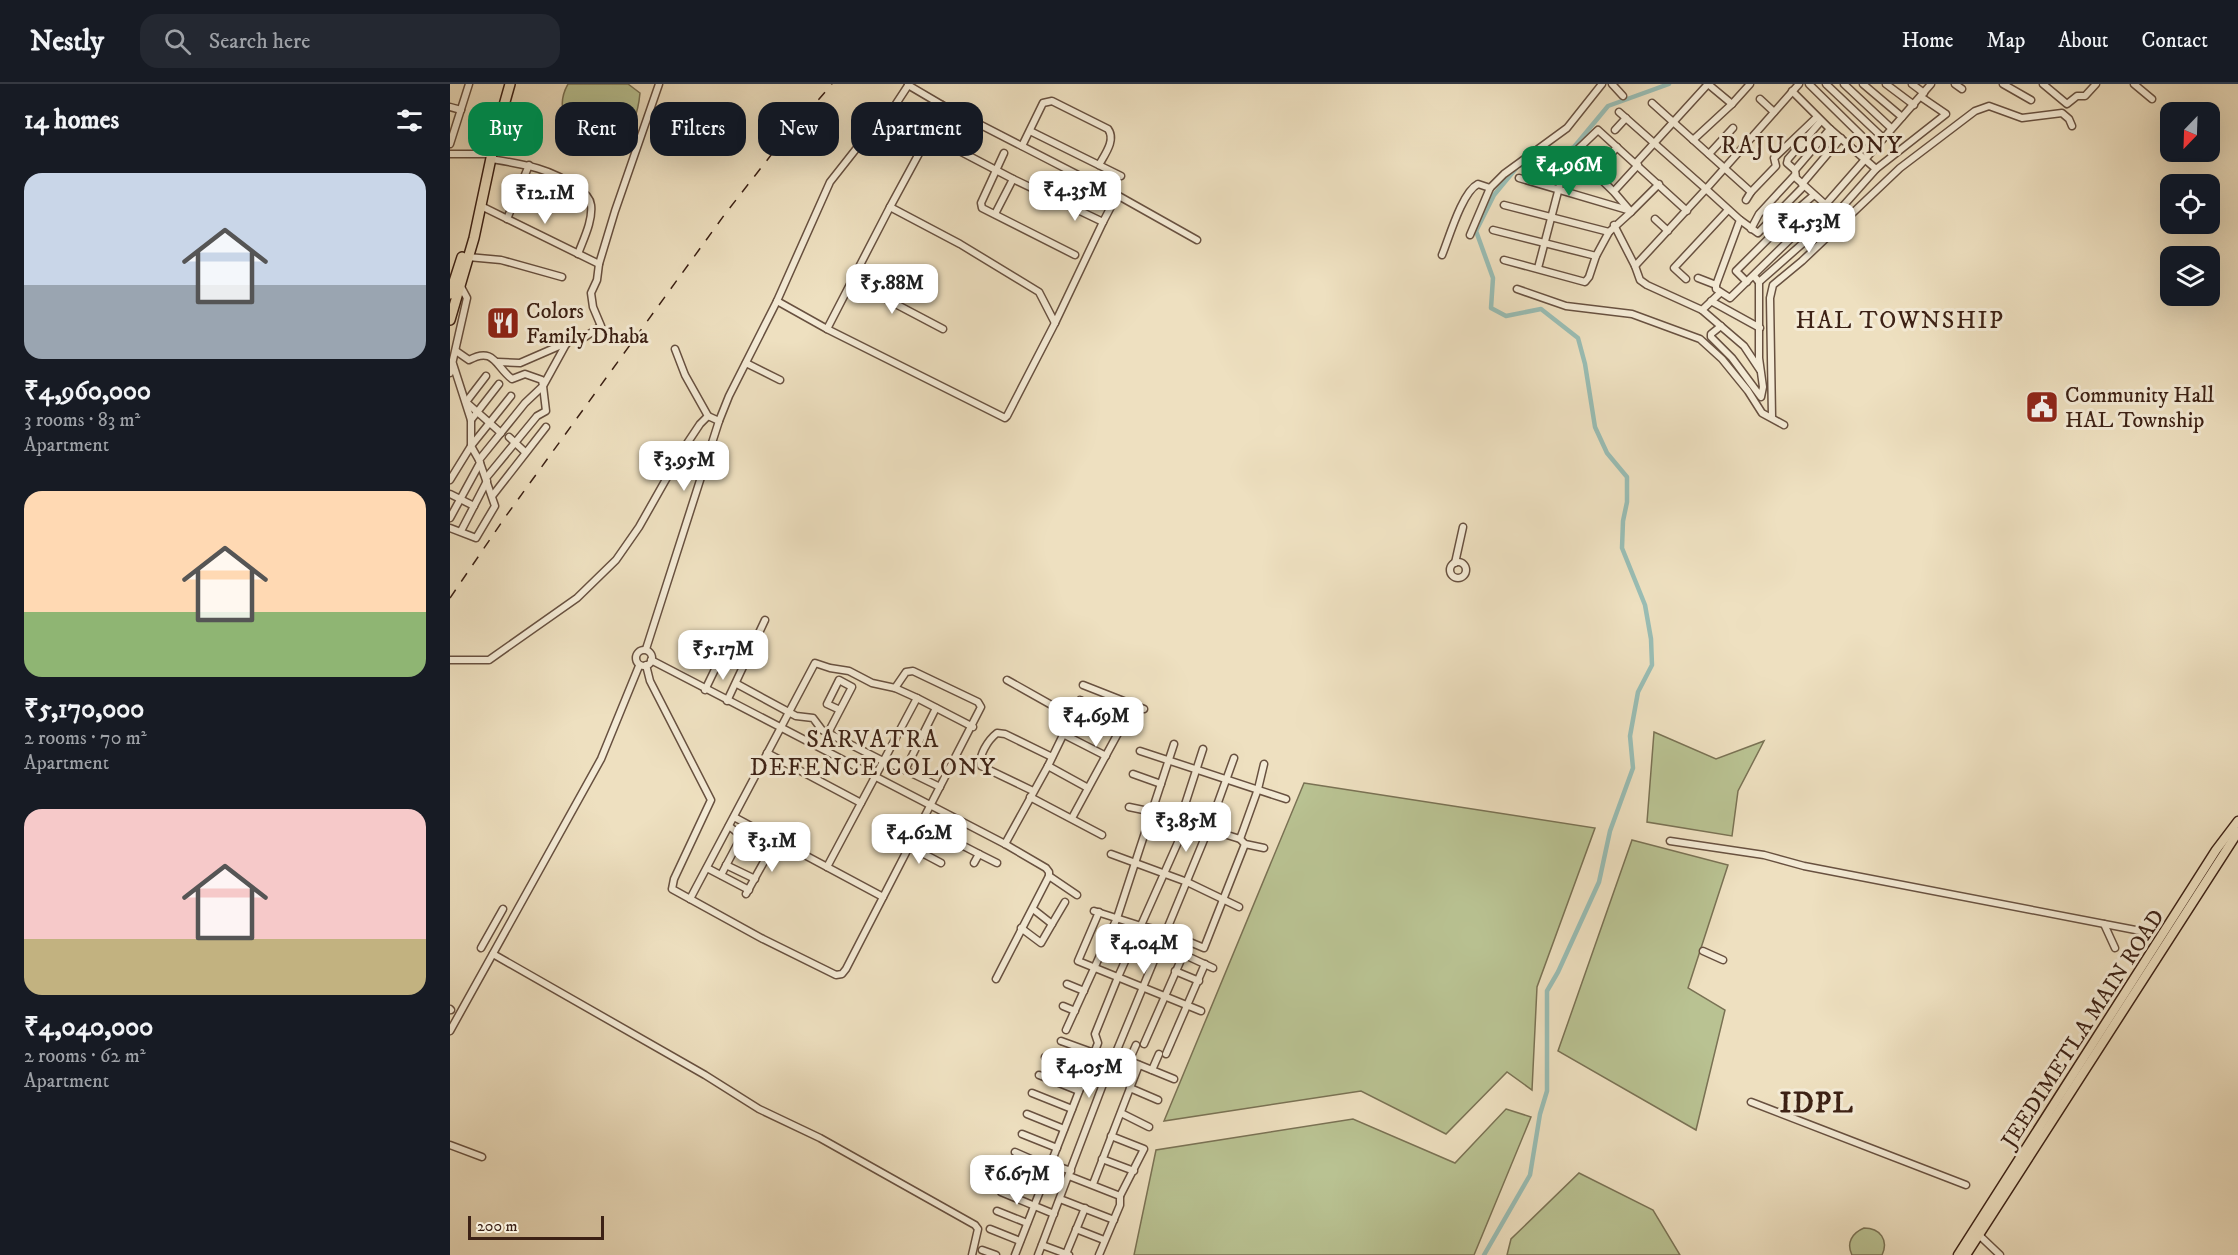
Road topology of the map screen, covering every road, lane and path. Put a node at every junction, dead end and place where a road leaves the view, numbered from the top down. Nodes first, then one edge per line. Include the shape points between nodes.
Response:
1 (469, 84) edge
2 (504, 84) edge
3 (510, 84) edge
4 (658, 84) edge
5 (1602, 84) edge
6 (1612, 84) edge
7 (1708, 84) edge
8 (1750, 84) edge
9 (1799, 84) edge
10 (1809, 84) edge
11 (1826, 84) edge
12 (1844, 84) edge
13 (1863, 84) edge
14 (1886, 84) edge
15 (1912, 84) edge
16 (1931, 84) edge
17 (1955, 84) edge
18 (2043, 84) edge
19 (2096, 84) edge
20 (908, 85) edge
21 (2005, 85) edge
22 (2137, 85) edge
23 (1962, 88) dead end
24 (1792, 91) junction
25 (1923, 95) junction
26 (1623, 96) dead end
27 (1761, 99) dead end
28 (2152, 99) dead end
29 (2031, 100) dead end
30 (505, 102) edge
31 (937, 102) edge
32 (1652, 103) dead end
33 (1732, 104) junction
34 (1914, 105) junction
35 (450, 107) edge
36 (461, 110) junction
37 (1619, 112) dead end
38 (1774, 112) junction
39 (1902, 117) junction
40 (1626, 118) junction
41 (1819, 119) junction
42 (1673, 122) junction
43 (983, 126) edge
44 (2072, 126) dead end
45 (1734, 128) dead end
46 (1892, 128) junction
47 (1830, 129) junction
48 (1615, 130) dead end
49 (1030, 131) junction
50 (1841, 138) junction
51 (1883, 138) junction
52 (1693, 140) junction
53 (1654, 143) junction
54 (450, 144) edge
55 (1022, 146) junction
56 (1617, 147) junction
57 (1874, 148) junction
58 (1004, 153) dead end
59 (1574, 153) junction
60 (450, 154) edge
61 (1709, 154) junction
62 (917, 156) edge
63 (969, 156) edge
64 (488, 157) junction
65 (1864, 159) junction
66 (1637, 164) junction
67 (529, 165) junction
68 (1099, 165) junction
69 (1724, 168) junction
70 (1876, 169) junction
71 (996, 170) junction
72 (1795, 172) junction
73 (1595, 173) junction
74 (1120, 176) dead end
75 (1520, 178) dead end
76 (1013, 179) junction
77 (1659, 184) junction
78 (1803, 185) junction
79 (1490, 188) junction
80 (1559, 189) junction
81 (1616, 189) dead end
82 (1706, 189) junction
83 (1751, 192) junction
84 (1117, 195) junction
85 (1814, 195) junction
86 (1746, 200) dead end
87 (1826, 204) junction
88 (1504, 205) dead end
89 (482, 206) junction
90 (891, 207) junction
91 (1728, 210) junction
92 (1687, 211) junction
93 (1631, 212) junction
94 (995, 214) junction
95 (1836, 214) junction
96 (1551, 217) junction
97 (507, 219) junction
98 (1655, 219) dead end
99 (1740, 220) junction
100 (1103, 222) junction
101 (1614, 225) junction
102 (1751, 229) junction
103 (1493, 230) dead end
104 (1668, 231) junction
105 (1609, 232) junction
106 (1470, 235) dead end
107 (1197, 240) dead end
108 (1545, 242) junction
109 (578, 254) junction
110 (1075, 255) dead end
111 (1442, 255) dead end
112 (1596, 256) junction
113 (468, 257) junction
114 (1504, 260) dead end
115 (599, 264) junction
116 (1635, 266) junction
117 (1538, 268) junction
118 (1754, 276) junction
119 (562, 277) dead end
120 (1698, 278) dead end
121 (1686, 279) dead end
122 (852, 281) junction
123 (1747, 282) junction
124 (1759, 282) junction
125 (1716, 285) junction
126 (453, 289) edge
127 (1517, 289) dead end
128 (1720, 293) junction
129 (777, 301) junction
130 (1711, 301) junction
131 (1702, 310) junction
132 (450, 320) edge
133 (1055, 322) junction
134 (1721, 326) junction
135 (1760, 328) junction
136 (827, 329) junction
137 (943, 329) dead end
138 (569, 341) junction
139 (675, 349) dead end
140 (456, 351) junction
141 (498, 362) junction
142 (746, 363) junction
143 (453, 364) junction
144 (1760, 370) junction
145 (450, 373) edge
146 (486, 376) dead end
147 (780, 380) dead end
148 (499, 384) dead end
149 (543, 386) junction
150 (511, 396) dead end
151 (1761, 397) junction
152 (466, 402) junction
153 (1757, 407) junction
154 (478, 411) junction
155 (708, 416) junction
156 (1772, 417) junction
157 (471, 420) junction
158 (719, 421) junction
159 (490, 422) junction
160 (1784, 425) dead end
161 (546, 427) dead end
162 (501, 433) junction
163 (512, 440) junction
164 (471, 446) junction
165 (525, 452) junction
166 (480, 462) junction
167 (450, 480) edge
168 (486, 480) junction
169 (450, 494) edge
170 (493, 495) junction
171 (460, 499) junction
172 (474, 506) junction
173 (450, 518) edge
174 (1463, 527) dead end
175 (450, 528) edge
176 (461, 531) junction
177 (1455, 563) dead end
178 (765, 620) dead end
179 (646, 649) junction
180 (450, 660) edge
181 (719, 661) dead end
182 (645, 664) junction
183 (1007, 680) dead end
184 (737, 684) junction
185 (1083, 685) dead end
186 (895, 688) junction
187 (705, 690) junction
188 (917, 698) junction
189 (728, 701) junction
190 (936, 708) junction
191 (1144, 709) dead end
192 (840, 710) junction
193 (790, 712) junction
194 (1071, 716) junction
195 (973, 727) junction
196 (780, 728) junction
197 (828, 733) junction
198 (1063, 734) junction
199 (1174, 744) dead end
200 (1203, 749) dead end
201 (1140, 751) dead end
202 (767, 753) junction
203 (1106, 756) junction
204 (1052, 757) junction
205 (1234, 758) dead end
206 (883, 761) junction
207 (1168, 761) junction
208 (1264, 764) dead end
209 (1048, 766) junction
210 (1197, 769) junction
211 (905, 770) junction
212 (1133, 774) dead end
213 (875, 777) junction
214 (1227, 780) junction
215 (1161, 784) junction
216 (940, 787) junction
217 (1088, 788) junction
218 (1258, 789) junction
219 (1032, 794) junction
220 (1286, 799) dead end
221 (861, 803) junction
222 (930, 806) junction
223 (1129, 807) dead end
224 (1153, 812) junction
225 (734, 817) junction
226 (1072, 818) junction
227 (1183, 821) junction
228 (2238, 821) edge
229 (921, 824) junction
230 (729, 826) junction
231 (1208, 830) junction
232 (2238, 832) edge
233 (1102, 835) dead end
234 (776, 840) junction
235 (1670, 841) dead end
236 (1243, 842) junction
237 (1005, 844) junction
238 (909, 846) junction
239 (1264, 848) dead end
240 (979, 854) junction
241 (1111, 854) dead end
242 (997, 862) dead end
243 (1136, 862) junction
244 (941, 863) dead end
245 (974, 863) dead end
246 (726, 864) junction
247 (827, 867) junction
248 (706, 868) junction
249 (1164, 873) junction
250 (721, 875) junction
251 (1049, 876) junction
252 (755, 879) junction
253 (1187, 882) junction
254 (1077, 895) dead end
255 (883, 897) junction
256 (1222, 898) junction
257 (690, 899) junction
258 (1065, 902) dead end
259 (1239, 907) dead end
260 (503, 909) dead end
261 (1032, 909) junction
262 (1117, 918) junction
263 (1052, 924) junction
264 (2104, 924) junction
265 (1141, 926) junction
266 (1021, 928) junction
267 (1166, 932) junction
268 (2151, 933) dead end
269 (1161, 944) junction
270 (482, 948) dead end
271 (2115, 948) dead end
272 (1703, 951) dead end
273 (1184, 953) junction
274 (492, 954) junction
275 (1723, 960) dead end
276 (1205, 964) junction
277 (1095, 968) junction
278 (1213, 968) dead end
279 (1175, 971) junction
280 (1118, 977) junction
281 (996, 979) dead end
282 (1199, 981) junction
283 (1067, 984) dead end
284 (1143, 987) junction
285 (1084, 991) junction
286 (1166, 996) junction
287 (1188, 1005) junction
288 (1063, 1006) dead end
289 (1075, 1011) junction
290 (1201, 1011) dead end
291 (1066, 1030) dead end
292 (450, 1031) edge
293 (1060, 1041) dead end
294 (1144, 1044) dead end
295 (1136, 1045) dead end
296 (1115, 1055) junction
297 (1045, 1057) dead end
298 (1093, 1057) junction
299 (1129, 1061) junction
300 (1139, 1065) junction
301 (1110, 1068) junction
302 (1152, 1070) junction
303 (1087, 1072) junction
304 (1039, 1075) dead end
305 (1104, 1079) junction
306 (1174, 1079) dead end
307 (1130, 1088) junction
308 (1079, 1091) junction
309 (1032, 1093) dead end
310 (1158, 1100) dead end
311 (1751, 1102) dead end
312 (1072, 1109) junction
313 (1121, 1113) junction
314 (1027, 1114) dead end
315 (1149, 1127) dead end
316 (1064, 1129) junction
317 (1022, 1134) dead end
318 (1111, 1136) junction
319 (450, 1145) edge
320 (1057, 1148) junction
321 (1015, 1152) dead end
322 (482, 1157) dead end
323 (1102, 1160) junction
324 (1050, 1165) junction
325 (1004, 1170) dead end
326 (1134, 1171) junction
327 (1070, 1173) junction
328 (1093, 1184) junction
329 (1966, 1185) dead end
330 (1041, 1186) junction
331 (1001, 1192) dead end
332 (1120, 1197) junction
333 (1060, 1199) junction
334 (1034, 1206) junction
335 (1085, 1208) junction
336 (997, 1211) dead end
337 (1054, 1214) junction
338 (1114, 1220) junction
339 (1027, 1223) junction
340 (990, 1229) dead end
341 (1076, 1229) junction
342 (1979, 1235) junction
343 (1104, 1240) junction
344 (1020, 1241) junction
345 (1042, 1245) junction
346 (982, 1250) dead end
347 (1068, 1254) edge
348 (972, 1255) edge
349 (994, 1255) edge
350 (1015, 1255) edge
351 (1038, 1255) edge
352 (1099, 1255) edge
353 (1958, 1255) edge
354 (1966, 1255) edge
355 (2000, 1255) edge

1 - 36 street
2 - 64 highway
3 - 30 highway
4 - 115 street
5 - 79 street via 1567,128
6 - 26 street
7 - 33 street
7 - 42 street
8 - 33 street
9 - 24 street
10 - 57 street
11 - 51 street
12 - 46 street
13 - 39 street
14 - 34 street
15 - 25 street
16 - 25 street
17 - 23 street
18 - 19 street via 2067,104 2077,96 2085,96
20 - 31 street
20 - 129 street via 890,113 871,130 830,182
21 - 29 street
22 - 28 street
24 - 38 street
24 - 41 street
25 - 34 street
25 - 70 street via 1946,114
27 - 38 street
32 - 42 street
33 - 52 street
34 - 39 street
35 - 36 street
36 - 54 street
37 - 40 street
38 - 69 street
39 - 46 street
40 - 48 street
40 - 53 street
41 - 47 street
41 - 72 street via 1788,159
41 - 83 street via 1774,158 1776,166
42 - 52 street
42 - 53 street
43 - 55 street
44 - 156 street via 2067,116 2059,112 2022,118 1989,106 1974,111 1900,168 1773,285
45 - 61 street
46 - 51 street
47 - 50 street
47 - 72 street
49 - 55 street
49 - 68 street
49 - 68 street via 1043,103 1052,101 1111,133
50 - 65 street
50 - 78 street
51 - 57 street
52 - 61 street
53 - 66 street
53 - 82 street
55 - 84 street
56 - 59 street via 1598,130
56 - 66 street
56 - 73 street
57 - 65 street
58 - 71 street
59 - 73 street
59 - 80 street via 1566,161
60 - 64 street
61 - 69 street
62 - 90 street
63 - 71 street
64 - 67 street
64 - 89 highway
64 - 126 highway
65 - 70 street
65 - 87 street
66 - 77 street
66 - 81 street
67 - 97 street
67 - 109 street via 566,179 587,195 591,213
68 - 74 street
69 - 82 street
69 - 83 street
70 - 95 street
71 - 76 street
71 - 94 street via 981,203 982,208
72 - 78 street
72 - 102 street
73 - 93 street
75 - 80 street
76 - 94 street
76 - 100 street
77 - 92 street
77 - 93 street
78 - 85 street
78 - 102 street via 1758,233
79 - 106 street
79 - 111 street via 1478,183 1473,186
80 - 93 street
80 - 96 street
82 - 91 street
82 - 92 street
83 - 86 street
84 - 100 street
84 - 107 street
85 - 87 street
85 - 123 street via 1736,271
87 - 95 street
87 - 118 street
88 - 96 street
89 - 97 street
89 - 113 highway
90 - 122 street
90 - 133 street via 1039,292
91 - 99 street
91 - 121 street via 1674,268
92 - 104 street
93 - 101 street
94 - 110 street
95 - 124 street
96 - 105 street
96 - 108 street
97 - 109 street
98 - 104 street
99 - 102 street
99 - 125 street
100 - 133 street
101 - 105 street
101 - 116 street
103 - 108 street
104 - 116 street
105 - 112 street
108 - 112 street
108 - 117 street
109 - 115 street
112 - 117 street via 1585,282
113 - 119 street via 501,260
113 - 126 highway
114 - 117 street
115 - 138 street via 591,293 601,326 585,337
116 - 131 street via 1640,280 1647,285
118 - 123 street
118 - 124 street
120 - 125 street
122 - 136 street
122 - 137 street
123 - 128 street via 1730,298
124 - 135 street
125 - 128 street
126 - 132 highway
126 - 140 street via 467,298
127 - 153 street via 1566,306 1632,314 1700,339 1722,359
128 - 130 street
129 - 136 street
129 - 142 street
130 - 131 street
130 - 135 street
131 - 134 street
133 - 136 street via 1005,418
134 - 144 street via 1747,350
134 - 151 street via 1711,337
135 - 144 street
138 - 141 street via 520,363
138 - 149 street
139 - 155 street
140 - 141 street via 469,360 487,355
140 - 143 street
141 - 149 street via 512,379 525,374 542,381
142 - 147 street
142 - 158 street
143 - 145 street
143 - 152 street
144 - 151 street
146 - 152 street
148 - 154 street
149 - 162 street
149 - 163 street via 546,411
150 - 159 street
151 - 153 street
152 - 154 street
152 - 157 street
153 - 156 street
154 - 157 street
154 - 159 street
155 - 158 street
155 - 180 street via 682,451 616,560 577,598 489,660
156 - 160 street
157 - 164 street
158 - 179 street
159 - 162 street
159 - 164 street
161 - 165 street
162 - 166 street
163 - 165 street
163 - 168 street
164 - 166 street
164 - 167 street
165 - 170 street
166 - 168 street
166 - 171 street
168 - 170 street
168 - 172 street
169 - 171 street
170 - 176 street via 495,506 476,538
171 - 172 street
171 - 173 street
172 - 176 street
174 - 177 street
175 - 176 street
178 - 184 street
179 - 182 street via 652,655
179 - 182 street via 636,654 636,659
181 - 187 street
182 - 187 street
182 - 257 street via 711,800 672,886 675,892
182 - 274 street via 601,759
183 - 194 street
184 - 189 street
184 - 193 street
185 - 191 street
186 - 188 street
186 - 193 street via 815,663
186 - 195 street via 906,672 920,673 980,704
187 - 189 street
188 - 190 street
188 - 206 street
189 - 196 street
190 - 195 street
190 - 211 street
192 - 192 street via 852,687 839,680 827,704
192 - 197 street
193 - 196 street
193 - 197 street via 813,718
194 - 198 street
194 - 203 street via 1080,700 1123,724
195 - 216 street
196 - 202 street
196 - 213 street
197 - 206 street
198 - 203 street
198 - 204 street
199 - 207 street
200 - 210 street
201 - 207 street
202 - 221 street
202 - 225 street
203 - 217 street
204 - 209 street
204 - 219 street via 1005,734 998,733 990,740 981,766
205 - 214 street
206 - 211 street
206 - 213 street
207 - 210 street
207 - 215 street
208 - 218 street
209 - 217 street
209 - 219 street
210 - 214 street
210 - 227 street
211 - 216 street
212 - 215 street
213 - 221 street
213 - 222 street
214 - 218 street
214 - 231 street
215 - 224 street
216 - 222 street
217 - 226 street
218 - 220 street
218 - 236 street
219 - 226 street
219 - 237 street
221 - 247 street
222 - 229 street
222 - 237 street
223 - 224 street
224 - 227 street
224 - 243 street
225 - 230 street
225 - 234 street
226 - 233 street
227 - 231 street
227 - 249 street
228 - 353 main road, JEEDIMETLA MAIN ROAD
229 - 238 street
229 - 240 street
230 - 246 street via 739,837
230 - 248 street
231 - 236 street
231 - 253 street
232 - 342 main road, JEEDIMETLA MAIN ROAD
234 - 247 street
234 - 252 street
235 - 264 street via 1764,855
236 - 239 street
236 - 256 street
237 - 251 street via 1046,868
238 - 244 street
238 - 255 street
240 - 242 street
240 - 245 street
241 - 243 street
243 - 249 street
243 - 262 street
246 - 250 street
246 - 252 street
247 - 255 street
248 - 250 street
248 - 257 street
249 - 253 street
249 - 265 street
250 - 252 street via 748,892
251 - 254 street
251 - 261 street
253 - 256 street
253 - 267 street
255 - 257 street via 840,975
256 - 259 street
256 - 267 street via 1204,948
258 - 263 street
260 - 270 street
261 - 263 street
261 - 266 street
262 - 265 street
262 - 277 street
262 - 277 street via 1096,912 1078,961
263 - 266 street via 1041,943
264 - 268 street
264 - 271 street
265 - 267 street
265 - 280 street
266 - 281 street
267 - 269 street
269 - 273 street
269 - 284 street
272 - 275 street
273 - 276 street
273 - 279 street
274 - 292 street
274 - 348 street via 705,1074 759,1109 820,1138 975,1225 978,1229
276 - 278 street
276 - 282 street
277 - 280 street
277 - 285 street
279 - 282 street
279 - 286 street
280 - 284 street
280 - 298 street via 1095,1034 1098,1043
282 - 287 street
283 - 285 street
284 - 286 street
284 - 296 street
285 - 289 street
286 - 287 street
286 - 294 street
287 - 290 street
287 - 302 street
288 - 289 street
289 - 291 street
293 - 298 street
295 - 299 street
296 - 299 street
296 - 301 street
297 - 303 street
298 - 301 street
298 - 303 street
299 - 300 street
300 - 302 street
300 - 307 street
301 - 305 street
302 - 306 street
303 - 305 street
303 - 308 street
304 - 308 street
305 - 327 street
307 - 310 street
307 - 313 street
308 - 312 street
309 - 312 street
311 - 329 street
312 - 316 street
313 - 315 street
313 - 318 street
314 - 316 street
316 - 320 street
317 - 320 street
318 - 323 street
318 - 326 street via 1144,1149
319 - 322 street
320 - 324 street
321 - 324 street
323 - 326 street
323 - 328 street
324 - 327 street
324 - 330 street
325 - 330 street
326 - 332 street
327 - 328 street
327 - 333 street
328 - 332 street
330 - 334 street
331 - 334 street
332 - 338 street
333 - 335 street
333 - 337 street
334 - 337 street
334 - 339 street
335 - 338 street
335 - 341 street
336 - 339 street
337 - 345 street
338 - 343 street
339 - 344 street
340 - 344 street
341 - 343 street
341 - 347 street
342 - 354 main road, JEEDIMETLA MAIN ROAD
342 - 355 street
343 - 352 street
344 - 350 street
345 - 347 street
345 - 351 street
346 - 349 street

